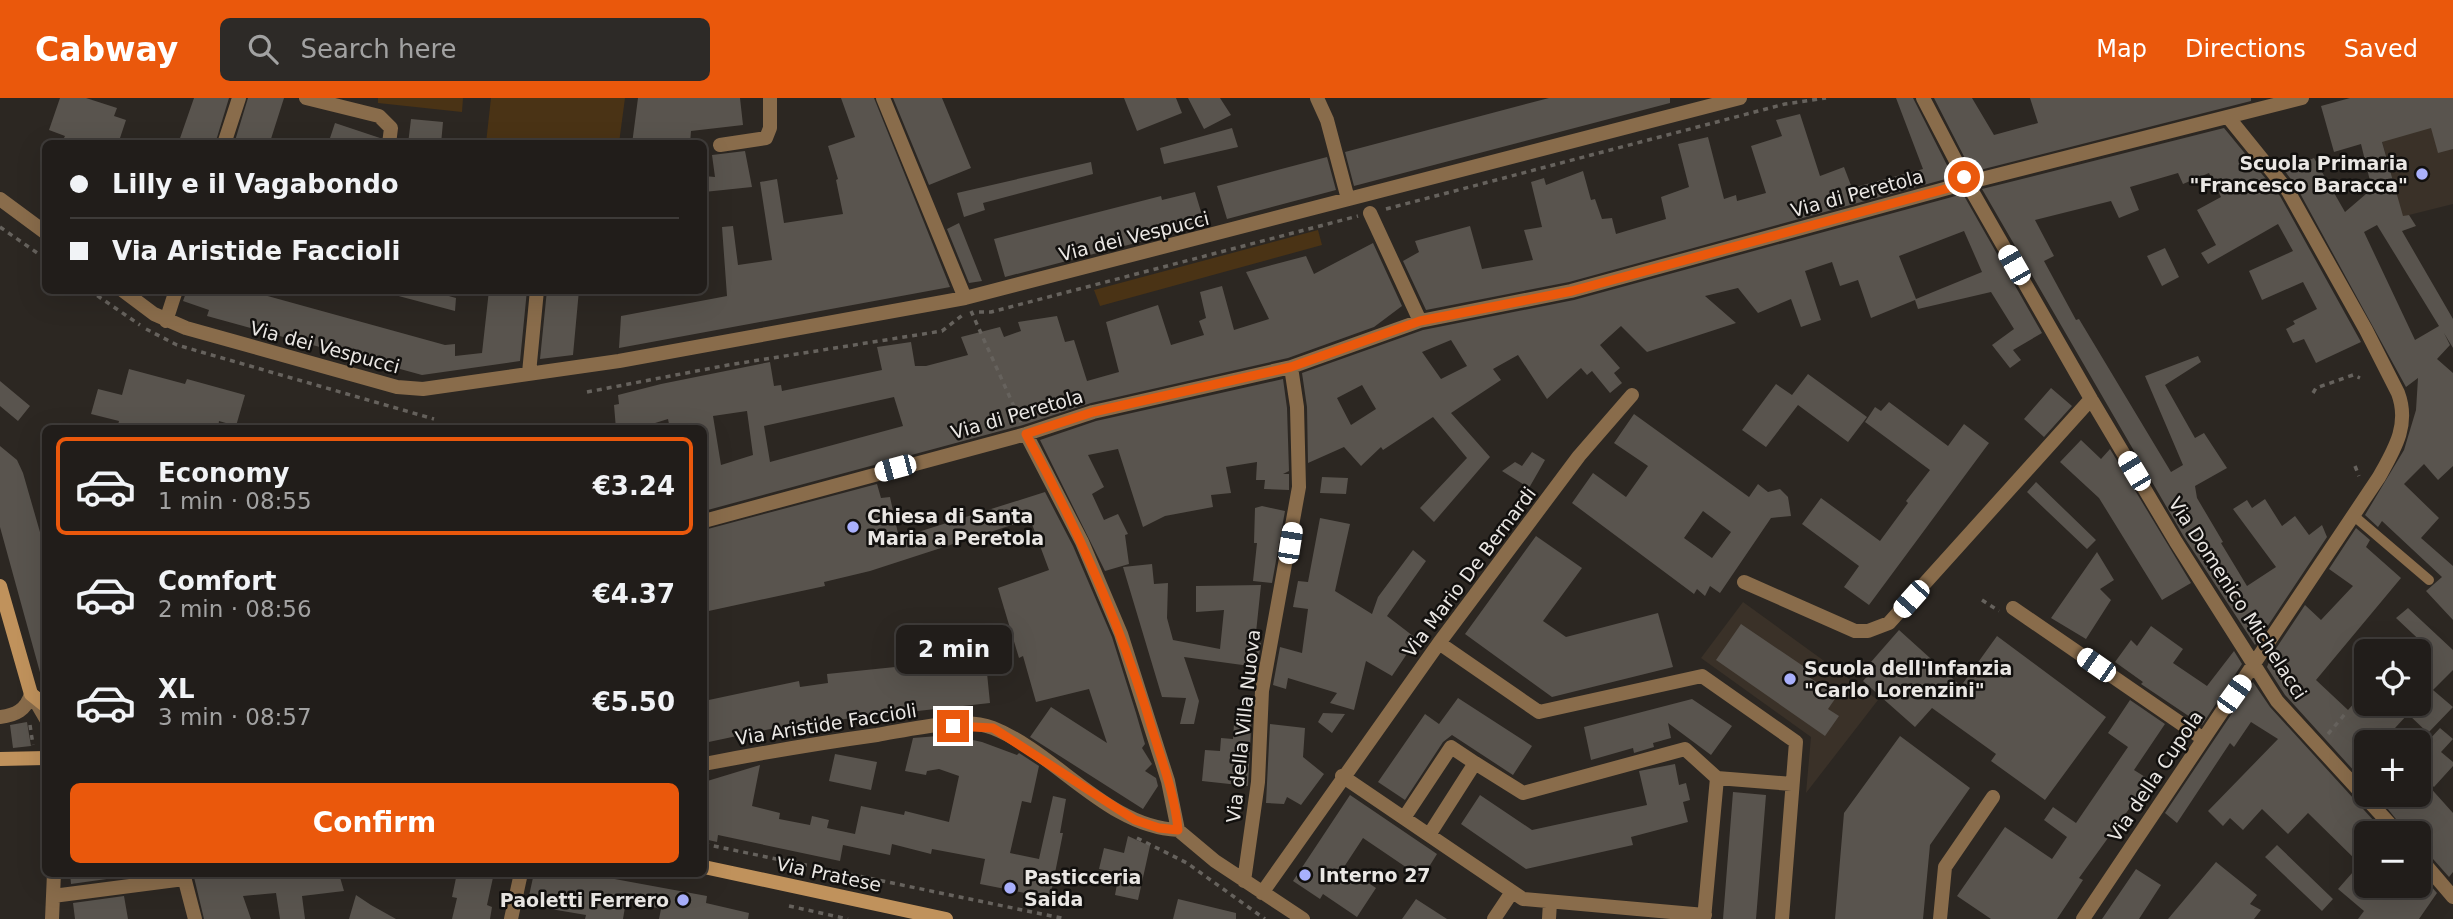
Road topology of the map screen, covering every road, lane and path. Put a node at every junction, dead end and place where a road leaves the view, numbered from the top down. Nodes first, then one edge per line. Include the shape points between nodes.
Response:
1 (239, 98) edge
2 (306, 98) edge
3 (771, 98) edge
4 (883, 98) edge
5 (1740, 98) edge
6 (1923, 98) edge
7 (2302, 98) edge
8 (1320, 102) edge
9 (2228, 117) junction
10 (225, 140) edge
11 (390, 140) edge
12 (720, 145) dead end
13 (1967, 183) junction
14 (0, 199) edge
15 (1348, 199) junction
16 (1370, 213) dead end
17 (0, 227) edge
18 (42, 230) edge
19 (42, 256) edge
20 (128, 294) edge
21 (175, 294) edge
22 (537, 294) edge
23 (965, 298) junction
24 (972, 312) dead end
25 (166, 321) junction
26 (1420, 321) junction
27 (1291, 367) junction
28 (529, 373) junction
29 (2360, 378) dead end
30 (2313, 393) dead end
31 (1632, 395) dead end
32 (2091, 399) junction
33 (1026, 434) junction
34 (2354, 516) junction
35 (707, 520) edge
36 (2429, 580) dead end
37 (1744, 582) dead end
38 (0, 586) edge
39 (2012, 608) dead end
40 (1439, 643) junction
41 (2256, 664) junction
42 (31, 694) junction
43 (42, 703) edge
44 (42, 712) edge
45 (2345, 715) dead end
46 (0, 717) edge
47 (21, 721) dead end
48 (2202, 738) junction
49 (2319, 745) junction
50 (40, 758) edge
51 (0, 759) edge
52 (1475, 763) junction
53 (707, 764) edge
54 (1342, 776) junction
55 (1717, 778) junction
56 (1792, 784) junction
57 (1993, 797) dead end
58 (1404, 818) junction
59 (2387, 821) edge
60 (1178, 830) junction
61 (1429, 835) junction
62 (1131, 836) dead end
63 (707, 845) edge
64 (707, 868) edge
65 (2431, 871) edge
66 (54, 877) edge
67 (176, 877) edge
68 (183, 877) edge
69 (520, 877) edge
70 (1244, 881) junction
71 (1512, 892) junction
72 (1262, 894) junction
73 (53, 895) junction
74 (2453, 897) edge
75 (1550, 902) junction
76 (789, 906) dead end
77 (1704, 917) edge
78 (52, 919) edge
79 (195, 919) edge
80 (511, 919) edge
81 (848, 919) edge
82 (946, 919) edge
83 (1066, 919) edge
84 (1265, 919) edge
85 (1303, 919) edge
86 (1494, 919) edge
87 (1549, 919) edge
88 (1782, 919) edge
89 (1940, 919) edge
90 (2083, 919) edge

1 - 10 street
2 - 11 street via 379,116 391,128
3 - 12 street via 766,138
4 - 23 street
5 - 15 street, Via dei Vespucci
6 - 13 street, Via Domenico Michelacci
7 - 9 street, Via di Peretola
8 - 15 street
9 - 13 street, Via di Peretola
9 - 34 street, Via della Cupola via 2288,191 2366,330 2402,406 2398,441
13 - 26 street, Via di Peretola via 1572,291
13 - 32 street, Via Domenico Michelacci
14 - 18 street
15 - 23 street, Via dei Vespucci
16 - 26 street
17 - 19 path
20 - 25 street, Via dei Vespucci
21 - 25 street
22 - 28 street
23 - 28 street, Via dei Vespucci via 643,357
24 - 33 path
25 - 28 street, Via dei Vespucci via 405,388
26 - 27 street, Via di Peretola
27 - 33 street, Via di Peretola via 1093,412
27 - 70 street, Via della Villa Nuova via 1299,487 1262,691 1258,782
29 - 30 path via 2353,376
31 - 40 street, Via Mario De Bernardi via 1579,456
32 - 37 street via 1889,623 1855,631
32 - 41 street, Via Domenico Michelacci
33 - 35 street, Via di Peretola
33 - 60 street via 1082,542 1121,634 1168,781
34 - 36 lane
34 - 41 street, Via della Cupola
38 - 42 main road
39 - 48 street
40 - 54 street, Via Mario De Bernardi
40 - 56 street via 1539,712 1702,676 1796,742
41 - 48 street, Via della Cupola
41 - 49 street, Via Domenico Michelacci via 2277,701
42 - 43 main road
42 - 44 street
42 - 46 street via 19,713
45 - 49 path
47 - 50 path via 29,719
48 - 90 street, Via della Cupola
49 - 59 street, Via Domenico Michelacci
50 - 51 main road
52 - 55 street via 1523,793 1685,749
52 - 58 street via 1451,747
52 - 61 street
53 - 60 street, Via Aristide Faccioli via 935,726 983,726 1026,748 1135,820
54 - 58 street
54 - 72 street, Via Mario De Bernardi
55 - 56 street
55 - 77 street
56 - 88 street
57 - 89 street via 1945,867
58 - 61 street
60 - 70 street
61 - 71 street
62 - 84 path via 1187,863
63 - 83 path
64 - 82 main road, Via Pratese
65 - 74 street
66 - 73 street
67 - 73 street
68 - 79 street
69 - 80 street
70 - 72 street
71 - 75 street via 1523,899
71 - 86 street
72 - 85 street
73 - 78 street
75 - 77 street
75 - 87 street
76 - 81 path

